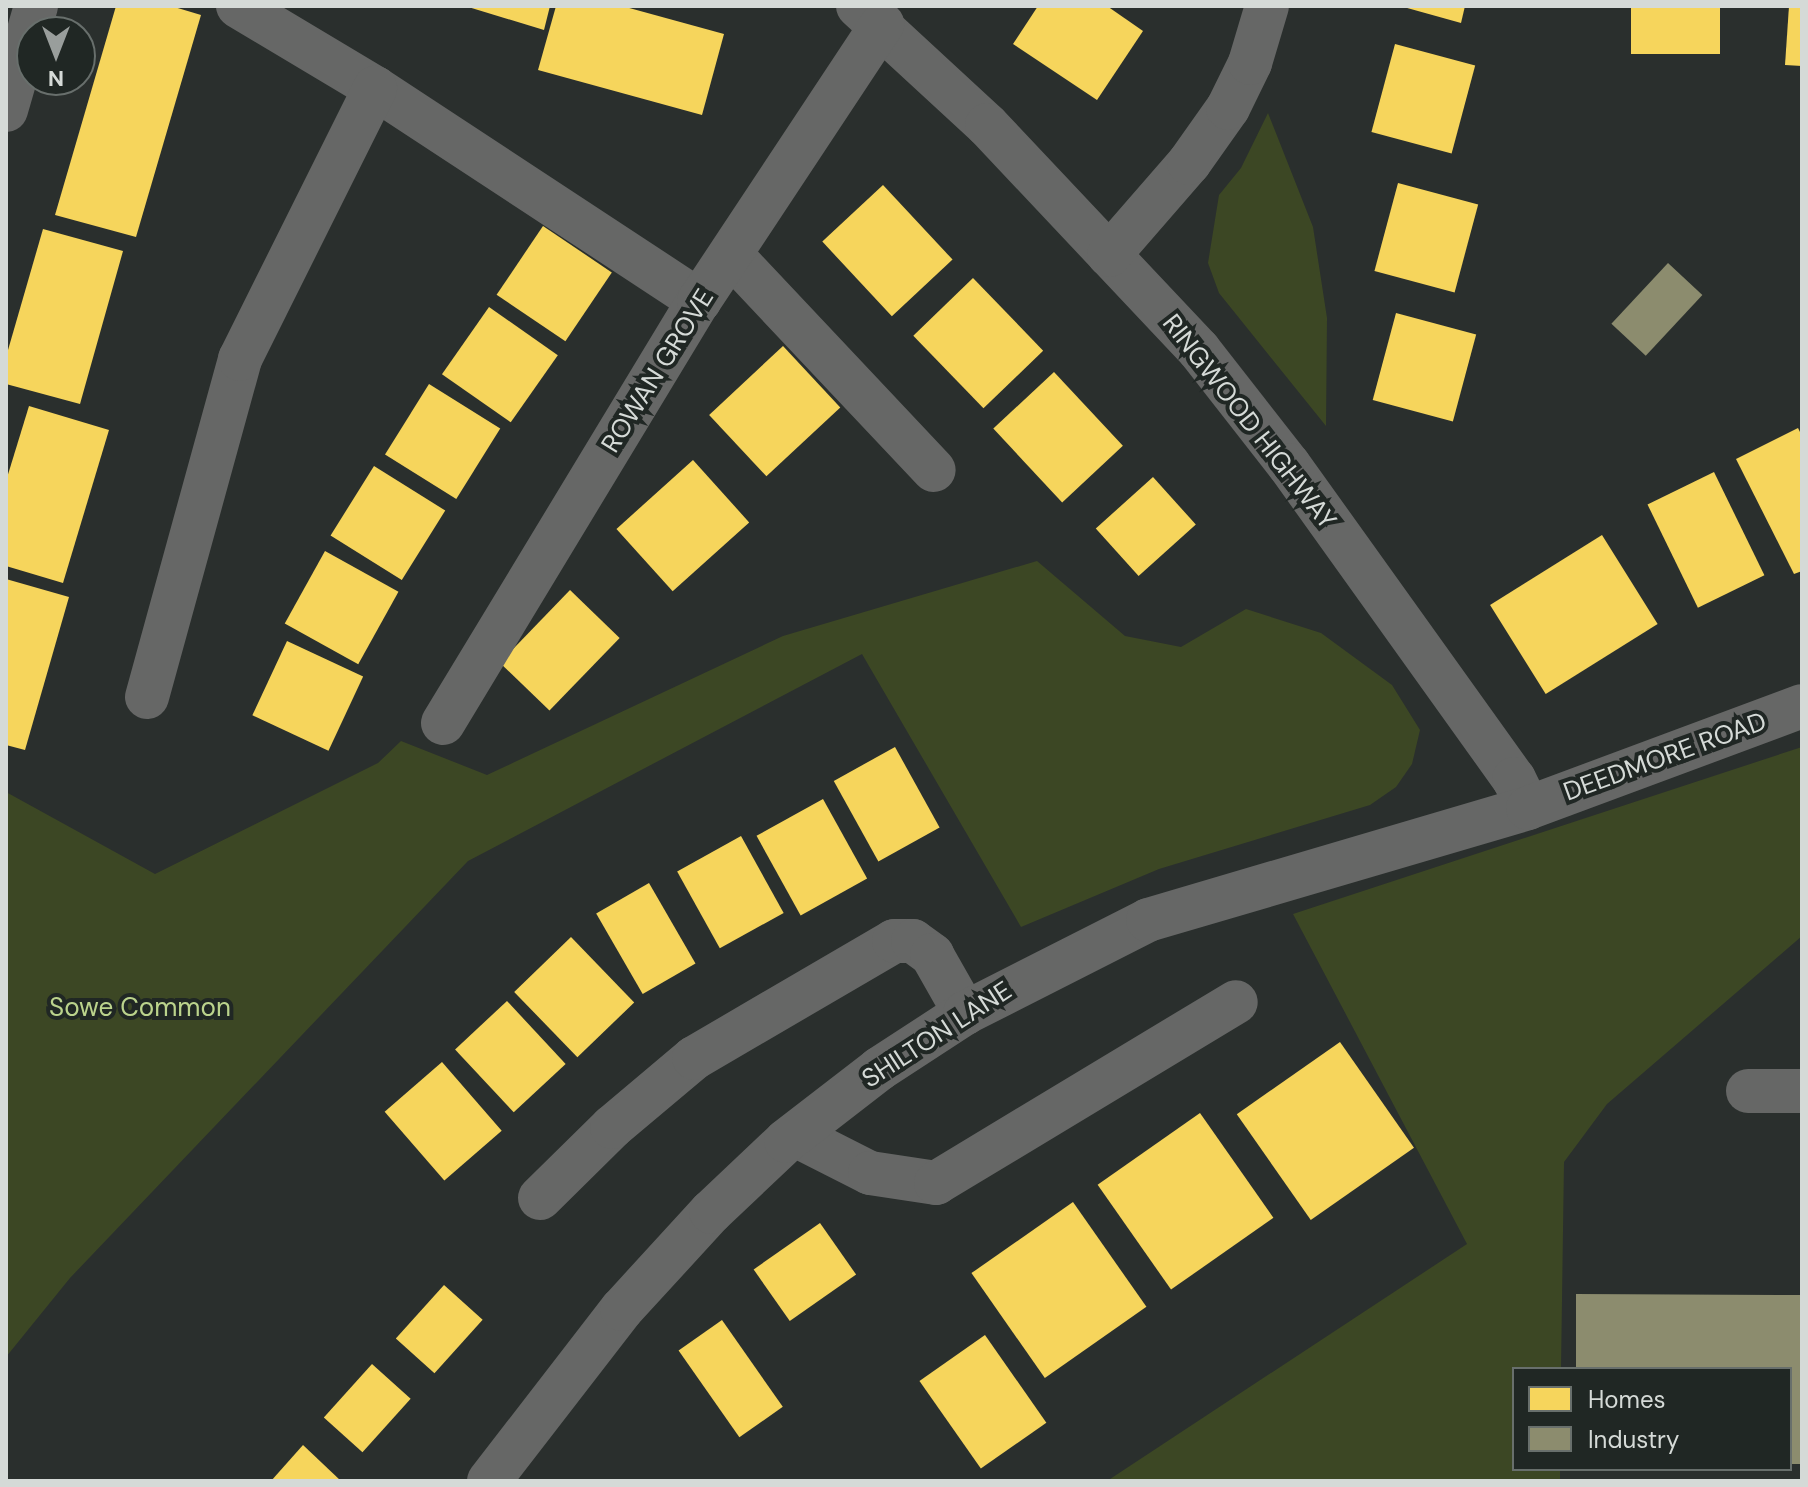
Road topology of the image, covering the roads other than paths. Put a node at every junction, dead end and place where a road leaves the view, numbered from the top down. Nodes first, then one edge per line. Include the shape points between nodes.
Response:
1 (36, 6) edge
2 (238, 6) edge
3 (1267, 6) edge
4 (870, 15) edge
5 (375, 88) junction
6 (6, 110) edge
7 (1109, 255) junction
8 (732, 256) junction
9 (699, 301) junction
10 (934, 470) dead end
11 (147, 697) dead end
12 (1802, 706) edge
13 (443, 723) dead end
14 (1528, 808) junction
15 (1236, 1002) dead end
16 (965, 1013) junction
17 (1748, 1091) dead end
18 (1802, 1091) edge
19 (795, 1135) junction
20 (540, 1198) dead end
21 (489, 1481) edge

1 - 6 street
2 - 5 street
3 - 7 street via 1250,63 1228,108 1189,163
4 - 7 street, RINGWOOD HIGHWAY via 987,125
4 - 8 street, ROWAN GROVE
5 - 9 street
5 - 11 street via 240,359
7 - 14 street, RINGWOOD HIGHWAY via 1199,350 1289,465 1514,779
8 - 9 street, ROWAN GROVE
8 - 10 street
9 - 13 street, ROWAN GROVE
12 - 14 street, DEEDMORE ROAD
14 - 16 street, SHILTON LANE via 1148,920
15 - 19 street via 936,1183 870,1173
16 - 19 street, SHILTON LANE via 879,1069
16 - 20 street via 932,955 913,941 894,941 694,1058 612,1127
17 - 18 street
19 - 21 street, SHILTON LANE via 711,1212 622,1309

